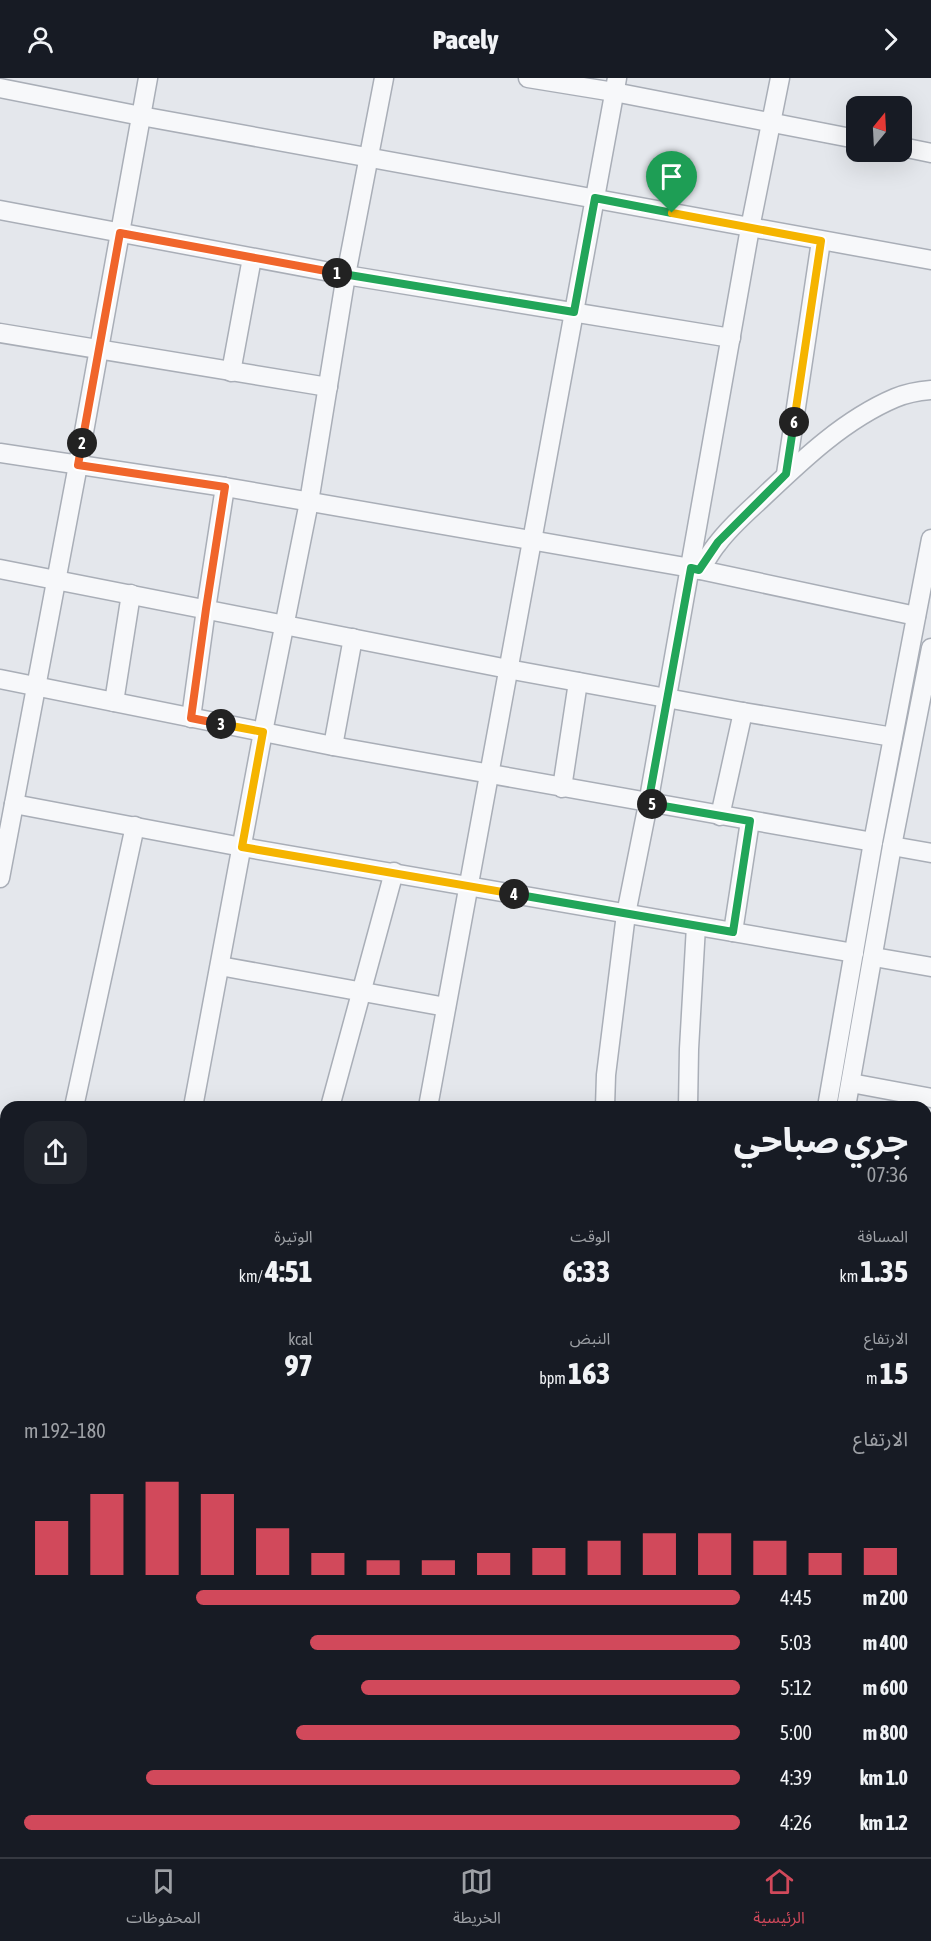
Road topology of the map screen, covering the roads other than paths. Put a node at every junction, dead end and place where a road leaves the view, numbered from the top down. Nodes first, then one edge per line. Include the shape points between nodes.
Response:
1 (148, 78) edge
2 (384, 78) edge
3 (528, 78) edge
4 (780, 78) edge
5 (615, 85) edge
6 (0, 88) edge
7 (141, 116) junction
8 (772, 122) junction
9 (846, 137) edge
10 (912, 149) edge
11 (931, 153) edge
12 (368, 157) junction
13 (595, 198) junction
14 (0, 210) edge
15 (750, 228) junction
16 (120, 233) junction
17 (821, 241) junction
18 (252, 258) junction
19 (931, 260) edge
20 (346, 275) junction
21 (574, 312) junction
22 (0, 333) edge
23 (731, 338) junction
24 (97, 351) junction
25 (231, 372) junction
26 (328, 387) junction
27 (931, 390) edge
28 (0, 453) edge
29 (78, 465) junction
30 (786, 474) junction
31 (225, 487) junction
32 (309, 502) junction
33 (931, 539) edge
34 (531, 541) junction
35 (0, 569) edge
36 (695, 569) junction
37 (55, 579) junction
38 (131, 594) junction
39 (206, 609) junction
40 (916, 616) junction
41 (285, 624) junction
42 (353, 638) junction
43 (931, 648) edge
44 (508, 669) junction
45 (0, 679) edge
46 (578, 682) junction
47 (35, 686) junction
48 (667, 698) junction
49 (114, 702) junction
50 (743, 712) junction
51 (191, 718) junction
52 (263, 732) junction
53 (893, 737) junction
54 (922, 739) edge
55 (333, 746) junction
56 (488, 774) junction
57 (562, 788) junction
58 (10, 793) edge
59 (648, 804) junction
60 (720, 816) junction
61 (750, 821) junction
62 (135, 826) junction
63 (873, 842) junction
64 (892, 846) junction
65 (242, 847) junction
66 (931, 853) edge
67 (394, 872) junction
68 (0, 878) edge
69 (467, 886) junction
70 (626, 914) junction
71 (696, 926) junction
72 (733, 932) junction
73 (854, 953) junction
74 (874, 957) junction
75 (220, 966) junction
76 (931, 967) edge
77 (361, 992) junction
78 (446, 1007) junction
79 (850, 1083) junction
80 (931, 1098) edge
81 (75, 1101) edge
82 (194, 1101) edge
83 (334, 1101) edge
84 (429, 1101) edge
85 (605, 1101) edge
86 (688, 1101) edge
87 (828, 1101) edge
88 (847, 1101) edge

1 - 7 street
2 - 12 street
3 - 5 street
4 - 8 street
5 - 8 street
5 - 13 street
6 - 7 street
7 - 12 street
7 - 16 street
8 - 9 street
8 - 15 street
10 - 11 street
12 - 13 street
12 - 20 street
13 - 15 street
13 - 21 street
14 - 16 street
15 - 17 street
15 - 23 street
16 - 18 street
16 - 24 street
17 - 19 street
17 - 30 street
18 - 20 street
18 - 25 street
20 - 21 street
20 - 26 street
21 - 23 street
21 - 34 street
22 - 24 street
23 - 36 street
24 - 25 street
24 - 29 street
25 - 26 street
26 - 32 street
27 - 30 street via 896,398 849,423
28 - 29 street
29 - 31 street
29 - 37 street
30 - 36 street
31 - 32 street
31 - 39 street
32 - 34 street
32 - 41 street
33 - 40 street
34 - 36 street
34 - 44 street
35 - 37 street
36 - 40 street
36 - 48 street
37 - 38 street
37 - 47 street
38 - 39 street
38 - 49 street
39 - 41 street
39 - 51 street
40 - 53 street
41 - 42 street
41 - 52 street
42 - 44 street
42 - 55 street
43 - 54 street
44 - 46 street
44 - 56 street
45 - 47 street
46 - 48 street
46 - 57 street
47 - 49 street
47 - 58 street
48 - 50 street
48 - 59 street
49 - 51 street
50 - 53 street
50 - 60 street
51 - 52 street
52 - 55 street
52 - 65 street
53 - 63 street
54 - 64 street
55 - 56 street
56 - 57 street
56 - 69 street
57 - 59 street
58 - 62 street
58 - 68 street
59 - 60 street
59 - 70 street
60 - 61 street
61 - 63 street
61 - 72 street
62 - 65 street
62 - 81 street
63 - 73 street
64 - 66 street
64 - 74 street
65 - 67 street
65 - 75 street
67 - 69 street
67 - 77 street
69 - 70 street
69 - 78 street
70 - 71 street
70 - 85 street
71 - 72 street
71 - 86 street
72 - 73 street
73 - 87 street
74 - 76 street
74 - 79 street
75 - 77 street
75 - 82 street
77 - 78 street
77 - 83 street
78 - 84 street
79 - 80 street
79 - 88 street

